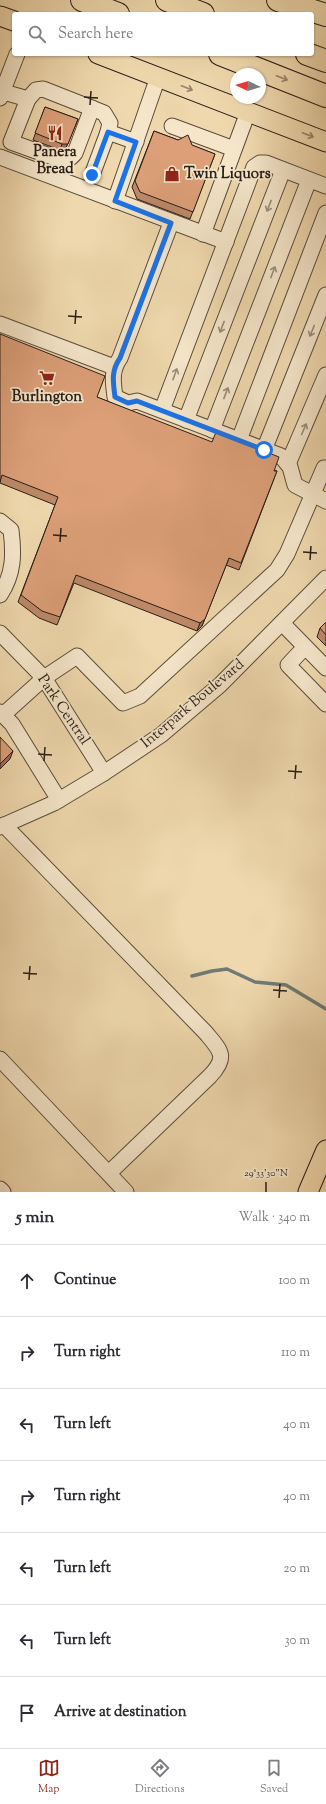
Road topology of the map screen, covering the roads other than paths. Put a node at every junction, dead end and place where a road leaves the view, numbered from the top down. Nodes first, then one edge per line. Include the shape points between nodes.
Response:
1 (82, 0) edge
2 (167, 0) edge
3 (262, 0) edge
4 (278, 0) edge
5 (113, 12) edge
6 (198, 12) edge
7 (288, 12) edge
8 (326, 15) edge
9 (0, 16) edge
10 (12, 20) edge
11 (314, 24) edge
12 (326, 29) edge
13 (17, 56) edge
14 (103, 56) edge
15 (225, 56) edge
16 (312, 56) edge
17 (326, 61) edge
18 (4, 74) edge
19 (158, 77) junction
20 (1, 93) edge
21 (326, 96) edge
22 (28, 99) junction
23 (92, 108) junction
24 (248, 112) junction
25 (172, 126) dead end
26 (108, 132) junction
27 (136, 142) junction
28 (326, 142) edge
29 (234, 150) junction
30 (0, 157) edge
31 (283, 170) junction
32 (92, 175) dead end
33 (309, 180) junction
34 (326, 186) edge
35 (115, 201) junction
36 (326, 213) edge
37 (171, 223) junction
38 (203, 234) junction
39 (226, 242) junction
40 (326, 295) edge
41 (0, 324) edge
42 (114, 367) junction
43 (326, 375) edge
44 (162, 410) junction
45 (186, 420) junction
46 (212, 430) junction
47 (239, 440) junction
48 (264, 450) junction
49 (288, 464) junction
50 (326, 468) edge
51 (320, 497) edge
52 (0, 521) edge
53 (326, 578) edge
54 (0, 595) edge
55 (282, 623) junction
56 (0, 633) edge
57 (305, 647) junction
58 (326, 668) edge
59 (44, 678) junction
60 (326, 704) edge
61 (2, 714) edge
62 (104, 773) junction
63 (59, 800) junction
64 (2, 826) edge
65 (0, 1059) edge
66 (326, 1150) edge
67 (109, 1173) junction
68 (0, 1189) edge
69 (3, 1192) edge
70 (126, 1192) edge
71 (308, 1192) edge

1 - 5 highway
2 - 6 highway
3 - 7 highway
4 - 8 highway
9 - 10 main road
11 - 12 highway
13 - 18 street
14 - 19 main road
15 -> 21 highway
16 - 17 highway
18 - 20 street
19 -> 24 main road
19 - 27 street
20 - 22 street
22 - 23 street via 36,90 43,89
22 - 23 street via 12,142 58,159 66,160 75,153
23 - 26 street via 104,113 110,123
24 -> 28 main road
24 - 29 street
25 - 29 street
26 - 27 street
26 - 32 street
27 - 35 street
29 - 38 street
30 - 35 street
31 - 33 street
31 - 39 street via 266,163 254,167
31 -> 45 street
33 - 34 street
46 -> 33 street
35 - 37 street
36 - 47 street
37 - 38 street
37 - 42 street via 120,358
38 - 39 street
44 -> 39 street
40 -> 48 street
41 - 42 street
42 - 44 street via 115,397 128,403 137,401
49 -> 43 street
44 - 45 street
45 - 46 street
46 - 47 street
47 - 48 street
48 - 49 street via 280,456
49 - 51 street via 295,485
50 - 51 street
51 - 59 street via 277,570 140,696 123,703 77,656
52 - 54 street via 11,530 14,556 6,585
53 - 55 street, Interpark Boulevard
55 - 57 street
55 - 62 street, Interpark Boulevard via 220,685 161,735
56 - 59 street, Park Central
57 - 58 street
57 - 60 street via 288,665
59 - 61 street
59 - 62 street, Park Central
61 - 63 street via 12,724
62 - 63 street, Interpark Boulevard
63 - 64 street, Interpark Boulevard
64 - 67 street via 206,1033 218,1048 222,1058 220,1066
65 - 67 street
66 - 71 main road
67 - 70 street
68 - 69 street

